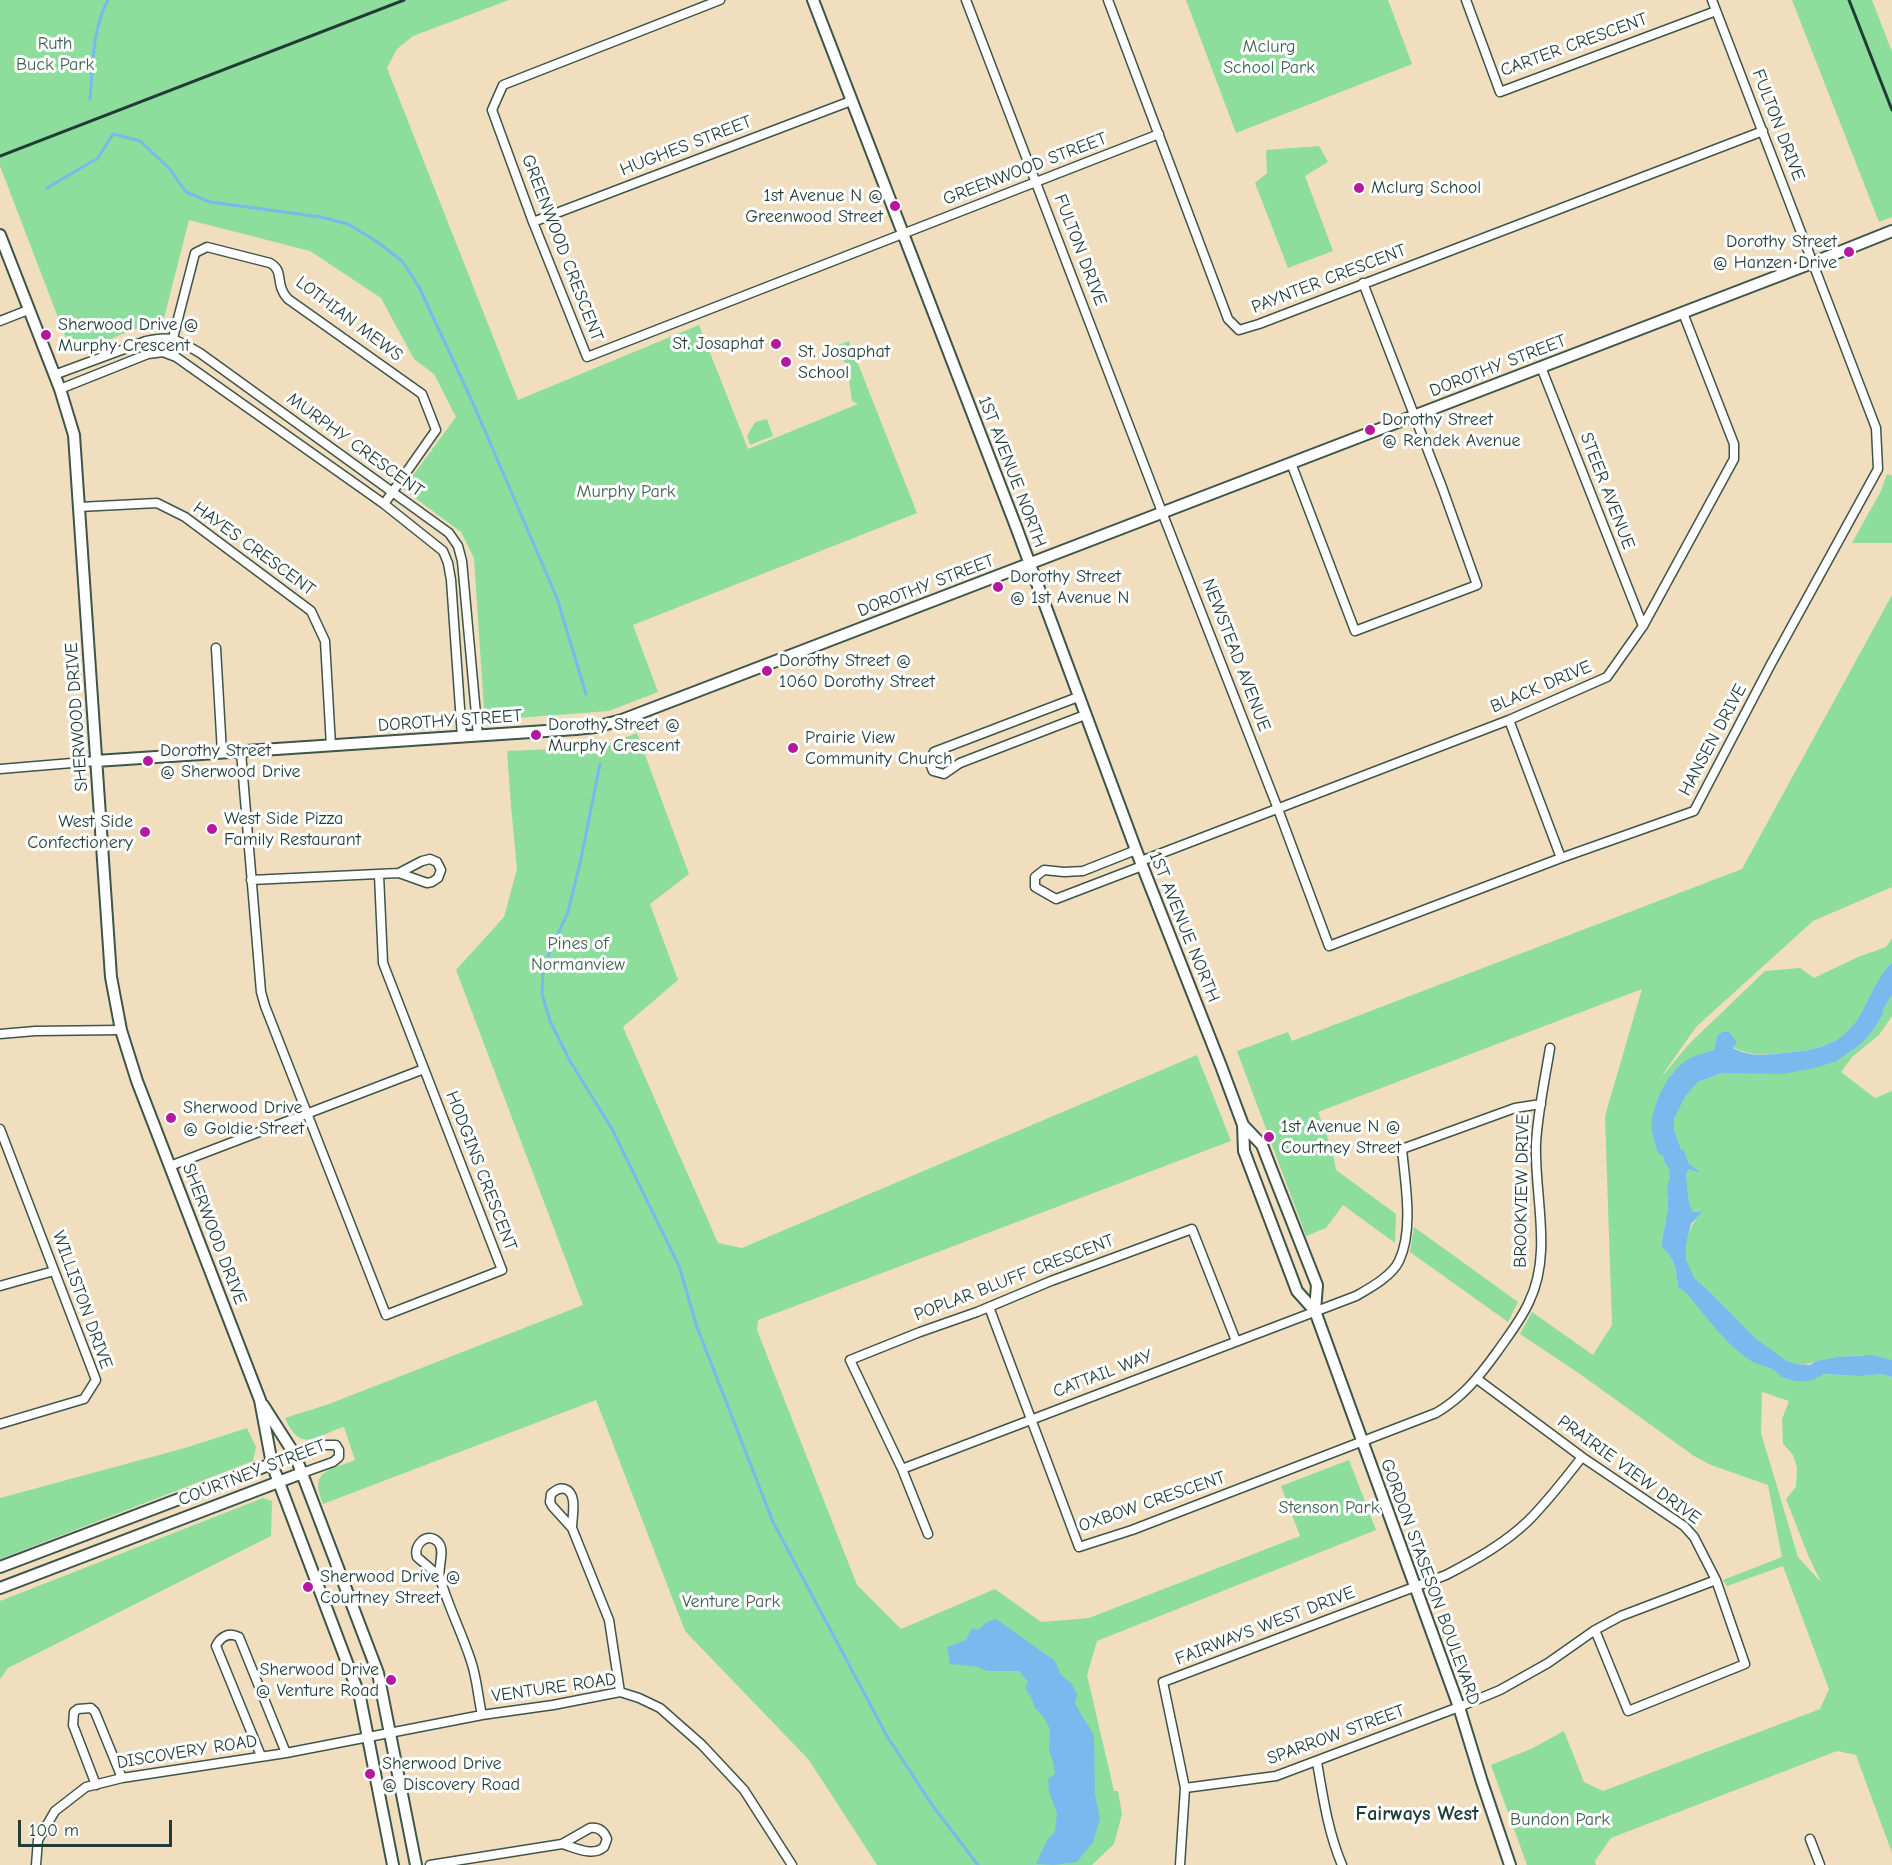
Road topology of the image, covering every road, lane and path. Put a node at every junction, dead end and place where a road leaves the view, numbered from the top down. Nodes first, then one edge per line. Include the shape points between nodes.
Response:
1 (720, 0) edge
2 (813, 0) edge
3 (966, 0) edge
4 (1108, 0) edge
5 (1466, 0) edge
6 (1712, 0) edge
7 (1716, 11) junction
8 (851, 101) junction
9 (1763, 131) junction
10 (1159, 134) junction
11 (1036, 183) junction
12 (533, 222) junction
13 (1892, 231) edge
14 (903, 234) junction
15 (0, 235) edge
16 (1812, 263) junction
17 (1363, 283) junction
18 (28, 310) junction
19 (1683, 313) junction
20 (0, 321) edge
21 (173, 338) junction
22 (1541, 367) junction
23 (54, 375) junction
24 (60, 389) junction
25 (1414, 416) junction
26 (1292, 463) junction
27 (392, 492) junction
28 (384, 504) junction
29 (79, 507) junction
30 (1162, 512) junction
31 (1030, 563) junction
32 (1643, 626) junction
33 (216, 648) dead end
34 (1078, 697) junction
35 (1085, 715) junction
36 (1509, 720) junction
37 (478, 736) junction
38 (462, 737) junction
39 (332, 746) junction
40 (241, 752) junction
41 (222, 753) junction
42 (96, 761) junction
43 (0, 769) edge
44 (1278, 809) junction
45 (1136, 850) junction
46 (1561, 858) junction
47 (1141, 864) junction
48 (399, 873) dead end
49 (378, 875) junction
50 (251, 880) junction
51 (121, 1030) junction
52 (0, 1034) edge
53 (1550, 1048) dead end
54 (424, 1069) junction
55 (1541, 1104) junction
56 (307, 1115) junction
57 (1243, 1125) junction
58 (0, 1129) edge
59 (3, 1146) edge
60 (170, 1166) junction
61 (54, 1271) junction
62 (0, 1286) edge
63 (989, 1307) junction
64 (1315, 1311) junction
65 (1236, 1341) junction
66 (1477, 1379) junction
67 (260, 1400) junction
68 (1032, 1419) junction
69 (0, 1424) edge
70 (1362, 1442) junction
71 (295, 1455) junction
72 (1582, 1457) junction
73 (272, 1464) junction
74 (902, 1469) junction
75 (302, 1473) junction
76 (278, 1481) junction
77 (572, 1528) dead end
78 (928, 1534) dead end
79 (0, 1567) edge
80 (439, 1576) dead end
81 (1716, 1580) junction
82 (1416, 1586) junction
83 (0, 1588) edge
84 (1595, 1630) junction
85 (620, 1692) junction
86 (1459, 1707) junction
87 (482, 1715) junction
88 (390, 1733) junction
89 (369, 1738) junction
90 (286, 1753) junction
91 (261, 1756) junction
92 (1317, 1762) junction
93 (122, 1778) junction
94 (96, 1785) junction
95 (1185, 1788) junction
96 (1810, 1839) dead end
97 (562, 1844) junction
98 (36, 1865) edge
99 (393, 1865) edge
100 (416, 1865) edge
101 (430, 1865) edge
102 (792, 1865) edge
103 (1180, 1865) edge
104 (1342, 1865) edge
105 (1510, 1865) edge
106 (1820, 1865) edge

1 - 12 street, GREENWOOD CRESCENT via 503,85 492,110
2 - 8 street, 1ST AVENUE NORTH
3 - 11 street, FULTON DRIVE
4 - 10 street, PAYNTER CRESCENT
5 - 7 street, CARTER CRESCENT via 1500,92
6 - 7 street, FULTON DRIVE
7 - 9 street, FULTON DRIVE
8 - 12 street, HUGHES STREET
8 - 14 street, 1ST AVENUE NORTH
9 - 16 street, FULTON DRIVE
9 - 17 street, PAYNTER CRESCENT
10 - 11 street, GREENWOOD STREET
10 - 17 street, PAYNTER CRESCENT via 1228,319 1239,330
11 - 14 street, GREENWOOD STREET
11 - 30 street, FULTON DRIVE
12 - 14 street, GREENWOOD CRESCENT via 587,357
13 - 16 street, DOROTHY STREET
14 - 31 street, 1ST AVENUE NORTH
15 - 18 street, SHERWOOD DRIVE
16 - 19 street, DOROTHY STREET
16 - 46 street, HANSEN DRIVE via 1876,428 1878,469 1694,811
17 - 25 street
18 - 20 street
18 - 23 street, SHERWOOD DRIVE
19 - 22 street, DOROTHY STREET
19 - 32 street, BLACK DRIVE via 1734,444 1734,459
21 - 23 street via 146,341
21 - 27 street, MURPHY CRESCENT via 200,353
21 - 27 street, LOTHIAN MEWS via 195,253 207,248 276,266 280,288 288,299 422,394 436,430
22 - 25 street, DOROTHY STREET
22 - 32 street, STEER AVENUE
23 - 24 street, SHERWOOD DRIVE
24 - 28 street, MURPHY CRESCENT via 148,354 169,354
24 - 29 street, SHERWOOD DRIVE via 74,435
25 - 26 street, DOROTHY STREET
25 - 26 street via 1477,585 1355,632
26 - 30 street, DOROTHY STREET
27 - 28 street, LOTHIAN MEWS
27 - 37 street, MURPHY CRESCENT via 449,533 458,546
28 - 38 street, MURPHY CRESCENT via 443,551 448,563
29 - 39 street, HAYES CRESCENT via 157,503 185,517 310,612 325,641
29 - 42 street, SHERWOOD DRIVE
30 - 31 street, DOROTHY STREET
30 - 44 street, NEWSTEAD AVENUE
31 - 34 street, 1ST AVENUE NORTH
31 - 37 street, DOROTHY STREET via 622,720 595,727
32 - 36 street, BLACK DRIVE via 1607,677
33 - 41 street
34 - 35 street, 1ST AVENUE NORTH
34 - 35 street via 934,753 929,760 933,771 944,774 960,764
35 - 45 street, 1ST AVENUE NORTH
36 - 44 street, BLACK DRIVE
36 - 46 street
37 - 38 street, DOROTHY STREET
38 - 39 street, DOROTHY STREET
39 - 40 street, DOROTHY STREET
40 - 41 street, DOROTHY STREET
40 - 50 street
41 - 42 street, DOROTHY STREET
42 - 43 street, DOROTHY STREET
42 - 51 street, SHERWOOD DRIVE via 111,977
44 - 46 street, HANSEN DRIVE via 1329,946
44 - 47 street, BLACK DRIVE
45 - 47 street, 1ST AVENUE NORTH
45 - 47 street, BLACK DRIVE via 1083,871 1044,870 1035,877 1035,887 1056,899
47 - 57 street, 1ST AVENUE NORTH
48 - 49 street
49 - 50 street
49 - 54 street via 383,963
50 - 56 street via 261,992
51 - 52 street
51 - 60 street, SHERWOOD DRIVE
53 - 55 street
54 - 56 street
54 - 56 street, HODGINS CRESCENT via 502,1270 386,1315
55 - 64 street, BROOKVIEW DRIVE via 1515,1108 1402,1149 1407,1209 1406,1236 1398,1262 1377,1285
55 - 66 street, BROOKVIEW DRIVE via 1536,1144 1538,1275 1516,1326
56 - 60 street
57 - 64 street, GORDON STASESON BOULEVARD via 1244,1151 1298,1292
57 - 64 street, GORDON STASESON BOULEVARD via 1262,1145 1317,1286
58 - 59 street, WILLISTON DRIVE
59 - 61 street, WILLISTON DRIVE
60 - 67 street, SHERWOOD DRIVE
61 - 62 street
61 - 69 street, WILLISTON DRIVE via 96,1380 84,1399
63 - 65 street, POPLAR BLUFF CRESCENT via 1192,1229
63 - 68 street
63 - 74 street, POPLAR BLUFF CRESCENT via 850,1360
64 - 65 street, CATTAIL WAY
64 - 70 street, GORDON STASESON BOULEVARD
65 - 68 street, CATTAIL WAY
66 - 70 street, BROOKVIEW DRIVE via 1449,1406
66 - 72 street, PRAIRIE VIEW DRIVE
67 - 71 street, SHERWOOD DRIVE
67 - 73 street, SHERWOOD DRIVE
68 - 70 street, OXBOW CRESCENT via 1079,1547
68 - 74 street, CATTAIL WAY
70 - 82 street, GORDON STASESON BOULEVARD
71 - 73 street, COURTNEY STREET
71 - 75 street, SHERWOOD DRIVE
71 - 75 street, COURTNEY STREET via 325,1445 336,1445 339,1450 339,1457 333,1462
72 - 81 street, PRAIRIE VIEW DRIVE via 1684,1526
72 - 82 street via 1551,1497 1499,1545 1446,1575
73 - 76 street, SHERWOOD DRIVE
73 - 79 street, COURTNEY STREET
74 - 78 street
75 - 76 street, COURTNEY STREET
75 - 88 street, SHERWOOD DRIVE via 378,1673
76 - 83 street, COURTNEY STREET
76 - 89 street, SHERWOOD DRIVE via 360,1697
77 - 85 street via 609,1620
80 - 87 street via 472,1663
81 - 84 street via 1621,1616
81 - 84 street, PRAIRIE VIEW DRIVE via 1745,1664 1628,1711
82 - 86 street, GORDON STASESON BOULEVARD
82 - 95 street, FAIRWAYS WEST DRIVE via 1163,1682
84 - 86 street via 1548,1663
85 - 87 street, VENTURE ROAD
85 - 102 street, VENTURE ROAD via 660,1708 702,1745 744,1790
86 - 92 street, SPARROW STREET
86 - 105 street, GORDON STASESON BOULEVARD
87 - 88 street, VENTURE ROAD
88 - 89 street, DISCOVERY ROAD
88 - 100 street, SHERWOOD DRIVE
89 - 90 street, DISCOVERY ROAD
89 - 99 street, SHERWOOD DRIVE
90 - 91 street, DISCOVERY ROAD
90 - 91 street via 239,1636 226,1635 216,1646
91 - 93 street, DISCOVERY ROAD
92 - 95 street, SPARROW STREET via 1276,1776
92 - 104 street via 1325,1814
93 - 94 street, DISCOVERY ROAD
93 - 94 street via 95,1712 91,1708 78,1709 73,1725
94 - 98 street, DISCOVERY ROAD via 86,1787 56,1811 38,1840
95 - 103 street, FAIRWAYS WEST DRIVE
96 - 106 street
97 - 97 street via 597,1852 606,1839 599,1828 590,1828
97 - 101 street

